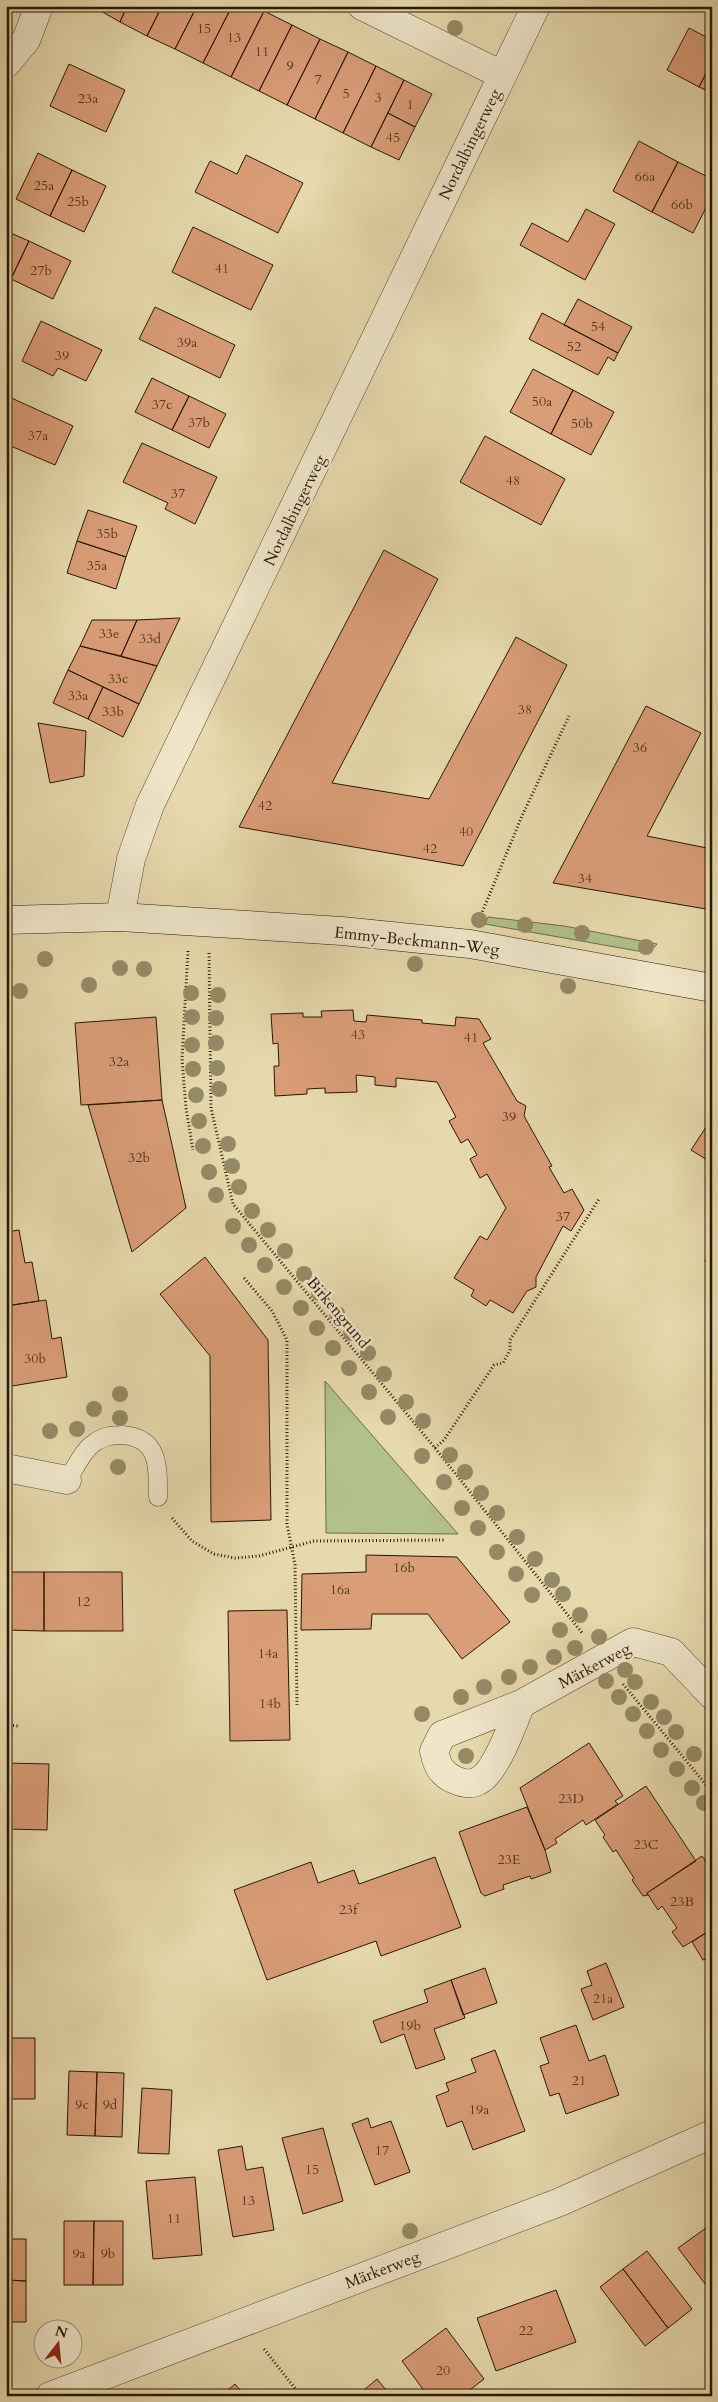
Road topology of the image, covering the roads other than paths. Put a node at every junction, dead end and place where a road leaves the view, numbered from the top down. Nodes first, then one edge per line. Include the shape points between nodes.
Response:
1 (39, 6) edge
2 (362, 6) edge
3 (536, 6) edge
4 (6, 64) edge
5 (502, 74) junction
6 (120, 917) junction
7 (6, 920) edge
8 (712, 988) edge
9 (6, 1468) edge
10 (67, 1480) joint
11 (158, 1496) road end
12 (712, 1695) edge
13 (522, 1704) dead end
14 (712, 2134) edge
15 (50, 2396) edge

1 - 4 street via 26,40
2 - 5 street
3 - 5 street, Nordalbingerweg
5 - 6 street, Nordalbingerweg via 150,804 131,858
6 - 7 street
6 - 8 street, Emmy-Beckmann-Weg via 342,931 470,944
9 - 10 street
10 - 11 lane via 93,1443 111,1434 134,1436 151,1447 158,1463
12 - 13 street, Märkerweg via 671,1652 633,1642
14 - 15 street, Märkerweg via 560,2202

